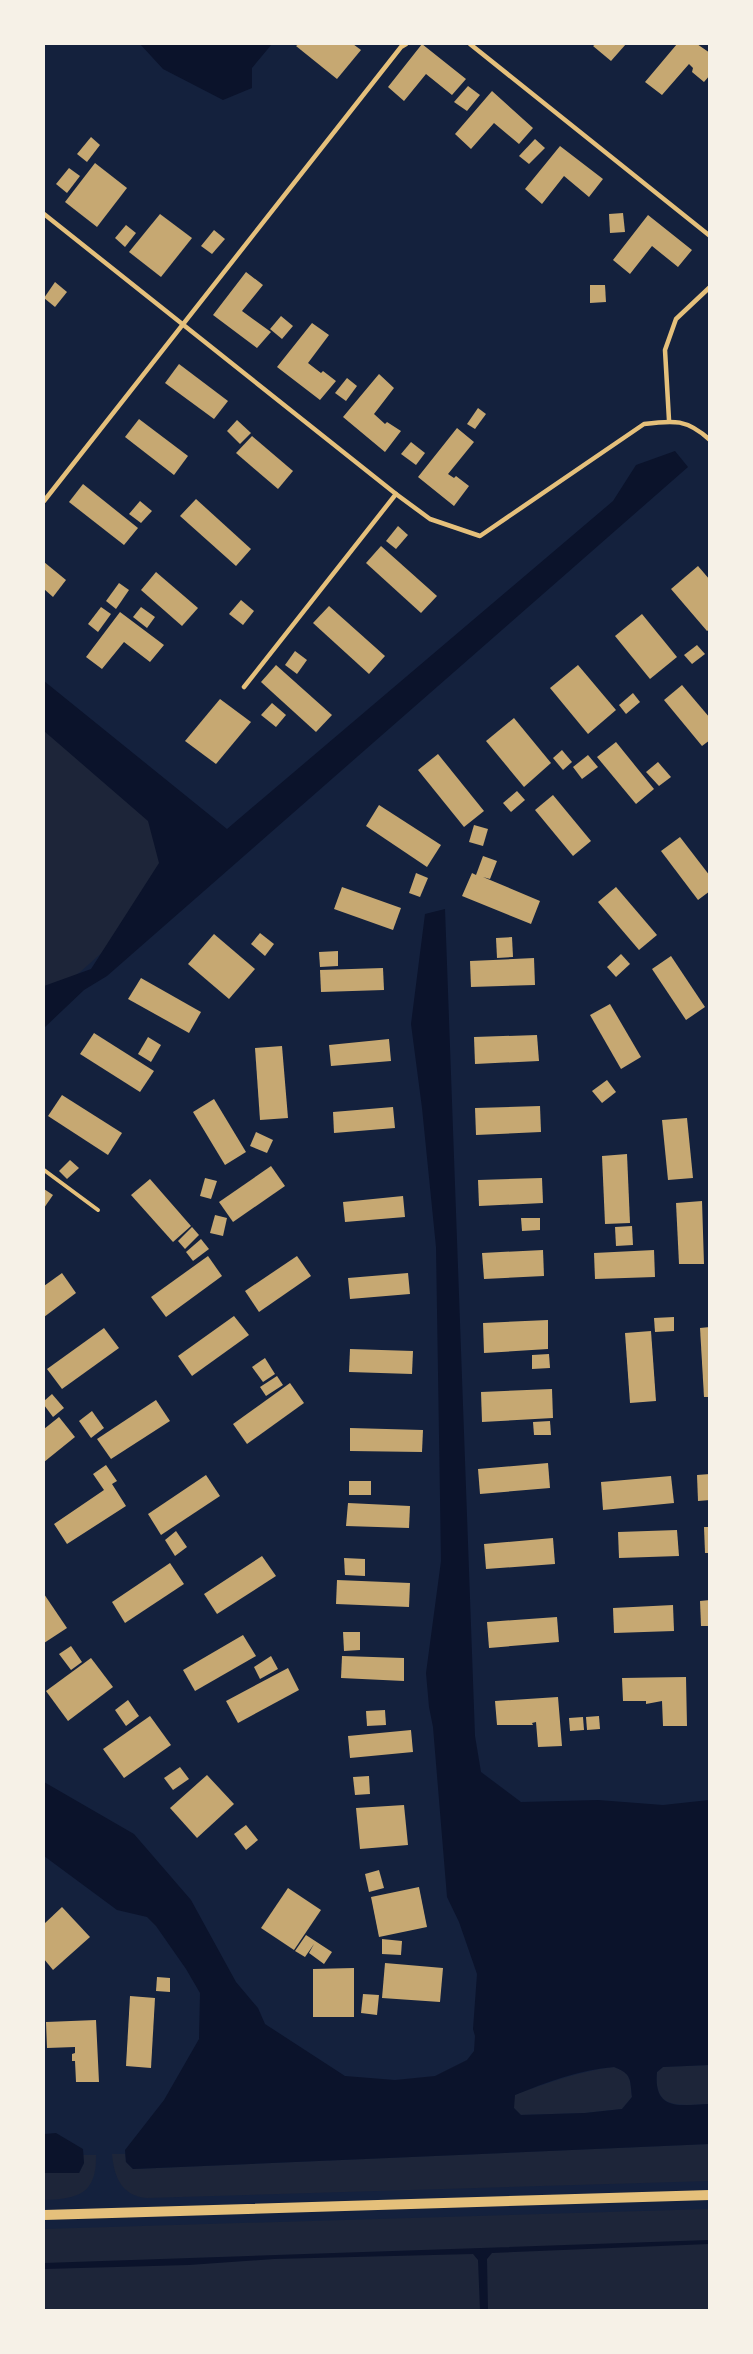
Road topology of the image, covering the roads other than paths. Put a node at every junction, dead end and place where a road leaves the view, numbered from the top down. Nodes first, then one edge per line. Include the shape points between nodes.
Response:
1 (406, 44) edge
2 (470, 44) edge
3 (44, 214) edge
4 (710, 236) edge
5 (710, 288) edge
6 (183, 325) junction
7 (669, 420) junction
8 (710, 440) edge
9 (396, 494) junction
10 (44, 501) edge
11 (244, 687) dead end
12 (710, 2195) edge
13 (44, 2215) edge

1 - 6 lane
2 - 4 lane
3 - 6 lane
5 - 7 lane via 676,319 665,350
6 - 9 lane
6 - 10 lane
7 - 8 lane via 695,427
7 - 9 lane via 644,424 480,536 430,519
9 - 11 lane
12 - 13 street

